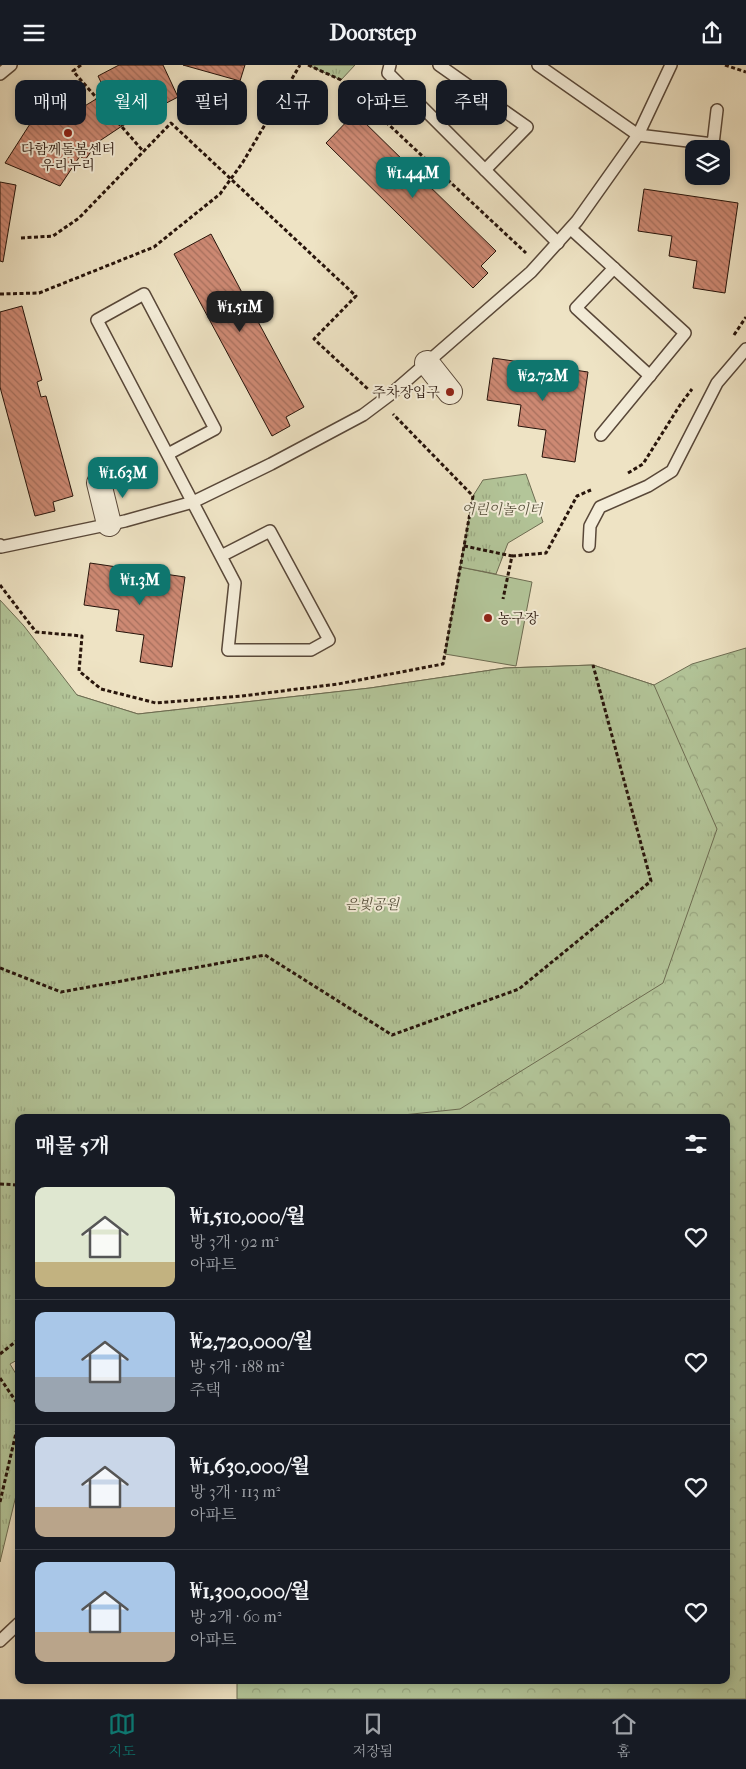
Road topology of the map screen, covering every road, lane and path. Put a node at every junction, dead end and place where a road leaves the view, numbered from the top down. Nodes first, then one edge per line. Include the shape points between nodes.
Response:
1 (11, 65) edge
2 (81, 65) edge
3 (300, 65) edge
4 (308, 65) edge
5 (390, 65) edge
6 (439, 65) edge
7 (538, 65) edge
8 (671, 65) edge
9 (725, 65) edge
10 (746, 72) edge
11 (0, 74) edge
12 (717, 109) dead end
13 (638, 135) junction
14 (143, 151) junction
15 (485, 171) junction
16 (232, 178) junction
17 (571, 229) junction
18 (21, 238) dead end
19 (558, 243) junction
20 (538, 265) junction
21 (614, 268) junction
22 (0, 294) edge
23 (746, 317) edge
24 (730, 340) dead end
25 (746, 349) edge
26 (427, 363) junction
27 (650, 376) junction
28 (697, 384) dead end
29 (450, 392) dead end
30 (381, 402) junction
31 (601, 435) dead end
32 (168, 454) junction
33 (622, 477) dead end
34 (99, 483) dead end
35 (595, 488) dead end
36 (193, 502) junction
37 (109, 524) junction
38 (0, 545) edge
39 (464, 546) junction
40 (589, 546) dead end
41 (221, 556) junction
42 (512, 556) junction
43 (0, 585) edge
44 (503, 599) dead end
45 (592, 665) dead end
46 (0, 968) edge
47 (0, 1184) edge
48 (15, 1185) edge
49 (15, 1342) edge
50 (0, 1354) edge
51 (0, 1377) edge
52 (15, 1401) edge
53 (15, 1436) edge
54 (0, 1502) edge
55 (15, 1627) edge
56 (0, 1641) edge

1 - 11 lane
2 - 14 path via 73,71
3 - 16 path
4 - 20 path via 341,80
5 - 15 lane via 388,73
6 - 15 lane via 527,127
7 - 13 lane
8 - 13 lane
9 - 10 path
12 - 13 lane via 713,144
13 - 17 lane
14 - 16 path via 171,123
14 - 18 path via 79,218 53,236
15 - 19 lane
16 - 22 path via 220,194 154,247 39,293
16 - 30 path via 356,295 314,339
17 - 19 lane
17 - 21 lane
19 - 20 lane
20 - 26 lane
21 - 27 lane via 685,333
21 - 27 lane via 576,308
23 - 24 path
25 - 40 lane via 717,383 672,471 648,486 600,507 590,526
26 - 29 street
26 - 30 lane
27 - 31 lane
28 - 33 path via 643,464
30 - 36 lane via 271,464
30 - 39 path via 473,496
32 - 32 lane via 97,320 144,294 216,429
32 - 36 lane
34 - 37 street
35 - 42 path via 577,496 546,553
36 - 37 lane
36 - 41 lane
37 - 38 lane
39 - 42 path
39 - 43 path via 444,664 338,684 242,696 156,703 101,689 79,671 82,636 36,632
41 - 41 lane via 235,583 228,650 311,650 329,640 270,531
42 - 44 path
45 - 46 path via 651,881 519,989 392,1035 265,955 61,992
47 - 48 path
49 - 50 path
51 - 52 path
53 - 54 path
55 - 56 lane

